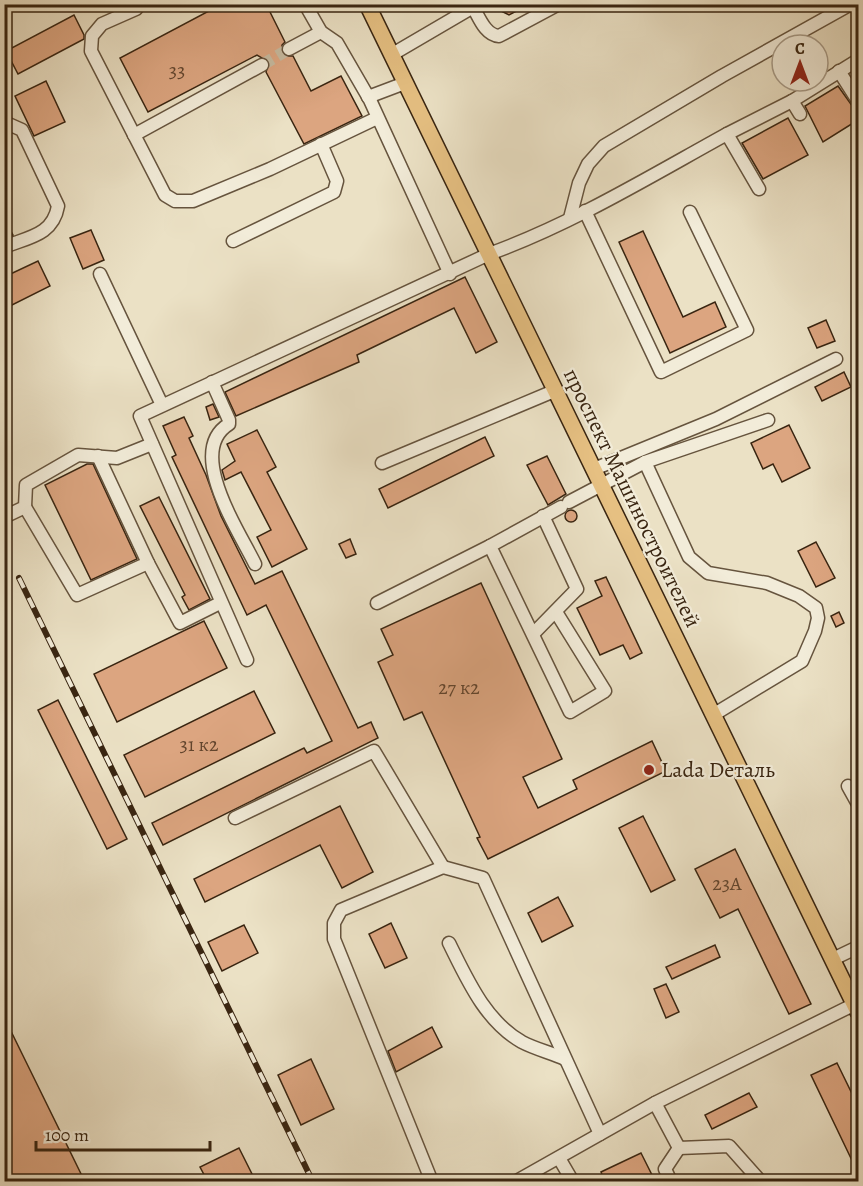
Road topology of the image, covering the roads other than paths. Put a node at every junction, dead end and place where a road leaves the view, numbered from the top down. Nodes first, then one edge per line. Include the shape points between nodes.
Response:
1 (140, 4) edge
2 (305, 4) edge
3 (367, 4) edge
4 (559, 4) edge
5 (851, 4) edge
6 (472, 6) edge
7 (321, 32) junction
8 (289, 49) tunnel mouth
9 (391, 55) junction
10 (858, 60) edge
11 (262, 65) tunnel mouth
12 (840, 71) junction
13 (405, 83) junction
14 (368, 97) junction
15 (792, 101) junction
16 (858, 101) edge
17 (800, 114) dead end
18 (377, 118) junction
19 (4, 122) edge
20 (727, 134) junction
21 (134, 135) junction
22 (321, 144) junction
23 (759, 189) dead end
24 (585, 211) junction
25 (690, 212) dead end
26 (570, 218) junction
27 (233, 241) dead end
28 (4, 247) edge
29 (489, 254) junction
30 (100, 274) dead end
31 (450, 274) junction
32 (836, 359) dead end
33 (212, 382) junction
34 (554, 391) junction
35 (162, 405) junction
36 (768, 420) dead end
37 (152, 444) junction
38 (98, 456) junction
39 (645, 462) junction
40 (382, 463) dead end
41 (598, 476) junction
42 (25, 507) junction
43 (543, 516) junction
44 (4, 517) edge
45 (490, 546) junction
46 (148, 563) junction
47 (255, 564) dead end
48 (220, 603) junction
49 (377, 603) dead end
50 (556, 612) junction
51 (533, 634) junction
52 (247, 660) dead end
53 (713, 715) junction
54 (848, 786) dead end
55 (858, 804) edge
56 (235, 818) dead end
57 (443, 867) junction
58 (449, 943) dead end
59 (858, 947) edge
60 (833, 959) junction
61 (856, 1008) edge
62 (566, 1059) junction
63 (655, 1102) junction
64 (600, 1134) junction
65 (679, 1148) junction
66 (559, 1158) junction
67 (432, 1182) edge
68 (514, 1182) edge
69 (573, 1182) edge
70 (671, 1182) edge
71 (760, 1182) edge

1 - 21 street via 102,24 92,36 92,51
2 - 7 street
3 - 9 main road, проспект Машиностроителей
4 - 6 street via 499,36 485,28
5 - 26 street via 604,146 588,164 579,183
6 - 9 street
7 - 8 street
7 - 14 street via 337,43
9 - 13 main road, проспект Машиностроителей
10 - 12 street
11 - 21 street
12 - 15 street
12 - 16 street
13 - 14 street
13 - 29 main road, проспект Машиностроителей
14 - 18 street
15 - 17 street
15 - 20 street
18 - 22 street
18 - 31 street
19 - 28 street via 22,130 58,206 56,219 48,229
20 - 23 street
20 - 24 street
21 - 22 street via 165,195 175,201 193,201
22 - 27 street via 337,181 334,192
24 - 25 street via 661,372 747,330
24 - 26 street
26 - 29 street
29 - 31 street
29 - 34 main road, проспект Машиностроителей
30 - 35 street
31 - 33 street
32 - 41 street
33 - 35 street
33 - 47 street via 229,420 211,449 212,472
34 - 40 street
34 - 41 main road, проспект Машиностроителей
35 - 37 street via 140,416
36 - 39 street
37 - 38 street via 117,458
37 - 48 street
38 - 42 street via 78,455 26,485
38 - 46 street
39 - 41 street
39 - 53 street via 689,556 708,573 767,583 805,599 816,608 815,631 802,662
41 - 43 street via 565,505
41 - 53 main road, проспект Машиностроителей
42 - 44 street
42 - 46 street via 76,595
43 - 45 street
43 - 50 street via 577,589
45 - 49 street
45 - 51 street
46 - 48 street via 180,623
48 - 52 street
50 - 51 street
50 - 51 street via 605,691 570,712
53 - 60 main road, проспект Машиностроителей
54 - 55 street
56 - 57 street via 374,751
57 - 62 street via 483,878
57 - 67 street via 341,910 334,923 334,939
58 - 62 street via 474,994 498,1021 522,1042
59 - 60 street
60 - 61 main road, проспект Машиностроителей
61 - 63 street
62 - 64 street
63 - 64 street
63 - 65 street
64 - 66 street
65 - 70 street via 666,1169
65 - 71 street via 729,1146
66 - 68 street
66 - 69 street

